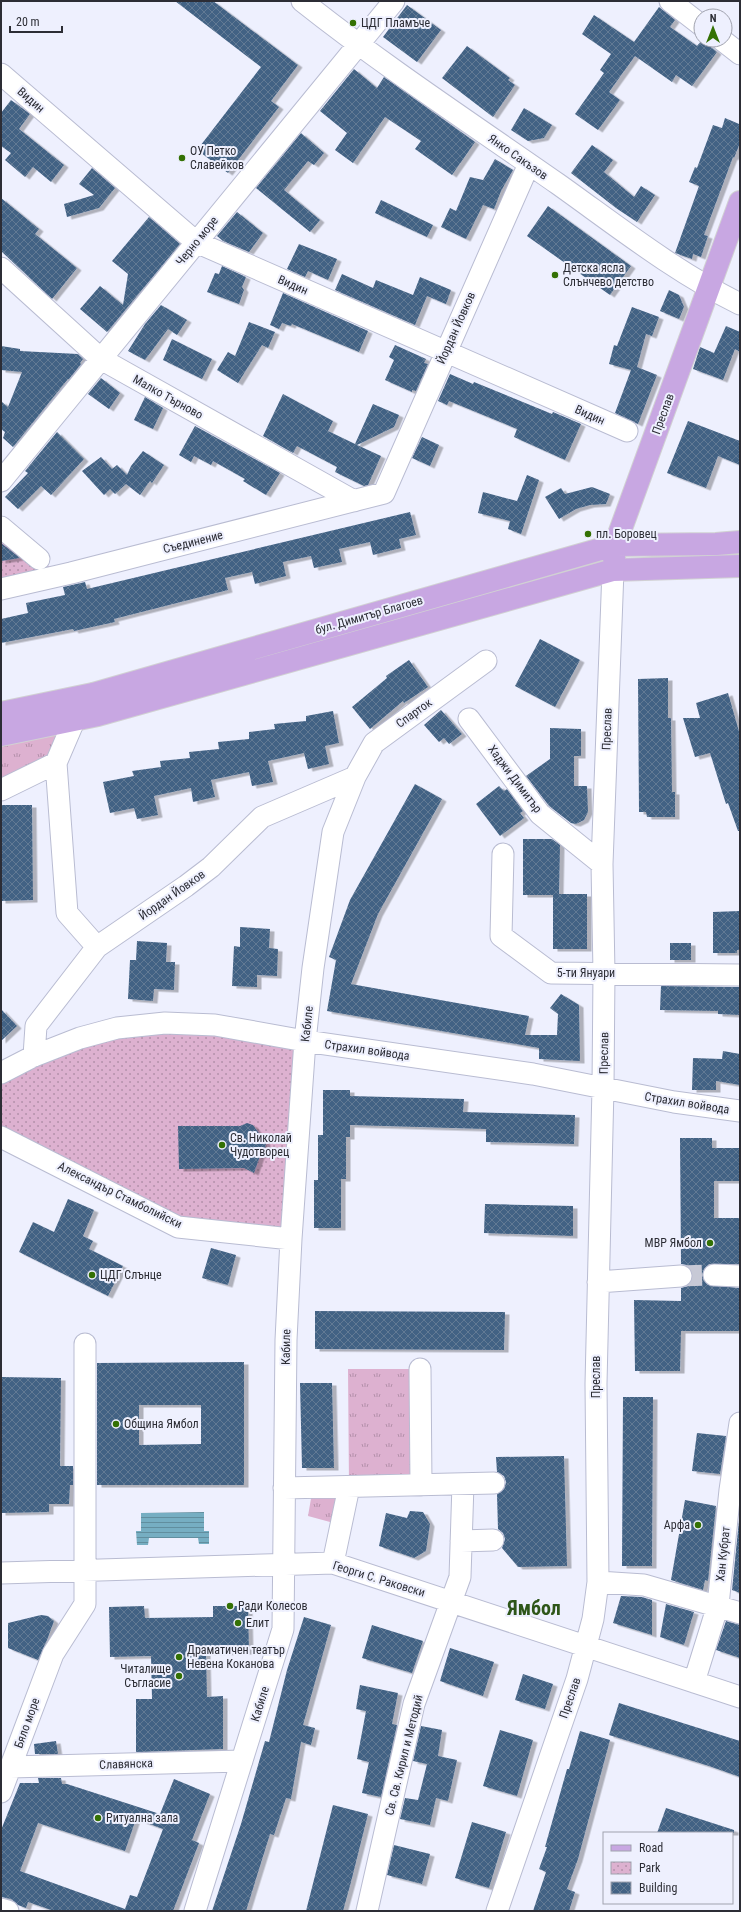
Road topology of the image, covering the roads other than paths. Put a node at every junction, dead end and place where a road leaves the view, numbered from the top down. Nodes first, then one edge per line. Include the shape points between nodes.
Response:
1 (302, 1) edge
2 (394, 1) edge
3 (670, 1) edge
4 (693, 18) edge
5 (358, 45) junction
6 (1, 74) edge
7 (529, 164) junction
8 (740, 202) edge
9 (196, 242) junction
10 (1, 268) edge
11 (708, 288) junction
12 (740, 304) edge
13 (445, 350) junction
14 (101, 359) junction
15 (627, 431) dead end
16 (1, 481) edge
17 (384, 493) joint
18 (354, 501) junction
19 (1, 527) edge
20 (740, 542) edge
21 (615, 545) junction
22 (39, 559) dead end
23 (740, 566) edge
24 (613, 570) junction
25 (1, 589) edge
26 (486, 661) dead end
27 (1, 713) edge
28 (469, 719) dead end
29 (74, 721) junction
30 (1, 735) edge
31 (56, 764) junction
32 (354, 777) junction
33 (1, 790) edge
34 (503, 854) dead end
35 (602, 864) junction
36 (97, 947) junction
37 (604, 972) junction
38 (740, 975) edge
39 (305, 1041) junction
40 (34, 1056) junction
41 (1, 1073) edge
42 (603, 1088) junction
43 (740, 1111) edge
44 (1, 1137) edge
45 (292, 1239) junction
46 (681, 1276) tunnel mouth
47 (714, 1276) tunnel mouth
48 (740, 1276) edge
49 (598, 1282) junction
50 (85, 1344) dead end
51 (420, 1369) dead end
52 (740, 1423) edge
53 (494, 1483) dead end
54 (463, 1484) junction
55 (421, 1485) junction
56 (349, 1487) junction
57 (284, 1488) junction
58 (735, 1490) edge
59 (494, 1540) dead end
60 (461, 1541) junction
61 (333, 1562) junction
62 (284, 1564) junction
63 (85, 1571) junction
64 (9, 1573) edge
65 (598, 1582) junction
66 (1, 1590) edge
67 (451, 1602) junction
68 (718, 1605) junction
69 (740, 1613) edge
70 (586, 1647) junction
71 (694, 1682) junction
72 (740, 1697) edge
73 (242, 1761) junction
74 (10, 1767) junction
75 (1, 1792) edge
76 (1, 1909) edge
77 (8, 1911) edge
78 (195, 1911) edge
79 (367, 1911) edge
80 (497, 1911) edge

1 - 5 street, Янко Сакъзов
2 - 5 street, Черно море
3 - 4 street
5 - 7 street, Янко Сакъзов
5 - 9 street, Черно море
6 - 9 street, Видин
7 - 11 street, Янко Сакъзов
7 - 13 street, Йордан Йовков
8 - 11 main road, Преслав
9 - 13 street, Видин
9 - 14 street, Черно море
10 - 14 street, Малко Търново
11 - 12 street, Янко Сакъзов
11 - 21 main road, Преслав
13 - 15 street, Видин
13 - 17 street, Йордан Йовков
14 - 16 street, Черно море
14 - 18 street, Малко Търново
17 - 18 street, Съединение
18 - 25 street, Съединение via 79,572
19 - 22 street
20 - 21 main road, бул. Димитър Благоев
21 - 24 main road, Преслав
21 - 27 main road, бул. Димитър Благоев via 93,694
23 - 24 main road, бул. Димитър Благоев
24 - 29 main road, бул. Димитър Благоев
24 - 35 street, Преслав
26 - 32 street, Спарток via 374,743
28 - 35 street, Хаджи Димитър via 540,814
29 - 30 main road, бул. Димитър Благоев
29 - 31 street
31 - 33 street
31 - 36 street via 67,913
32 - 36 street, Йордан Йовков via 262,817 211,867
32 - 39 street, Кабиле via 333,832
34 - 37 street, 5-ти Януари via 501,936 551,973
35 - 37 street, Преслав
36 - 40 street, Йордан Йовков via 36,1026
37 - 38 street, 5-ти Януари
37 - 42 street, Преслав
39 - 40 street, Страхил войвода via 215,1025 164,1023 117,1028 80,1038
39 - 42 street, Страхил войвода via 533,1074
39 - 45 street, Кабиле
40 - 41 street, Страхил войвода
42 - 43 street, Страхил войвода via 674,1102
42 - 49 street, Преслав
44 - 45 street, Александър Стамболийски via 178,1227
45 - 57 street, Кабиле via 286,1340
46 - 49 street
47 - 48 street
49 - 65 street, Преслав
50 - 63 street, Бяло море
51 - 55 street
52 - 58 street, Хан Кубрат
53 - 54 street
54 - 55 street
54 - 60 street, Св. Св. Кирил и Методий
55 - 56 street
56 - 57 street
56 - 61 street
57 - 62 street, Кабиле
58 - 68 street, Хан Кубрат
59 - 60 street
60 - 67 street, Св. Св. Кирил и Методий via 460,1577
61 - 62 street, Георги С. Раковски
61 - 67 street, Георги С. Раковски
62 - 63 street, Георги С. Раковски
62 - 73 street, Кабиле via 283,1629
63 - 64 street, Георги С. Раковски
63 - 74 street, Бяло море via 85,1604 52,1654
64 - 66 street
65 - 68 street via 644,1585
65 - 70 street, Преслав
67 - 70 street, Георги С. Раковски
67 - 79 street, Св. Св. Кирил и Методий via 414,1704
68 - 69 street
68 - 71 street, Хан Кубрат
70 - 71 street, Георги С. Раковски
70 - 80 street, Преслав
71 - 72 street, Георги С. Раковски
73 - 74 street, Славянска
73 - 78 street, Кабиле
74 - 75 street, Бяло море
76 - 77 street

